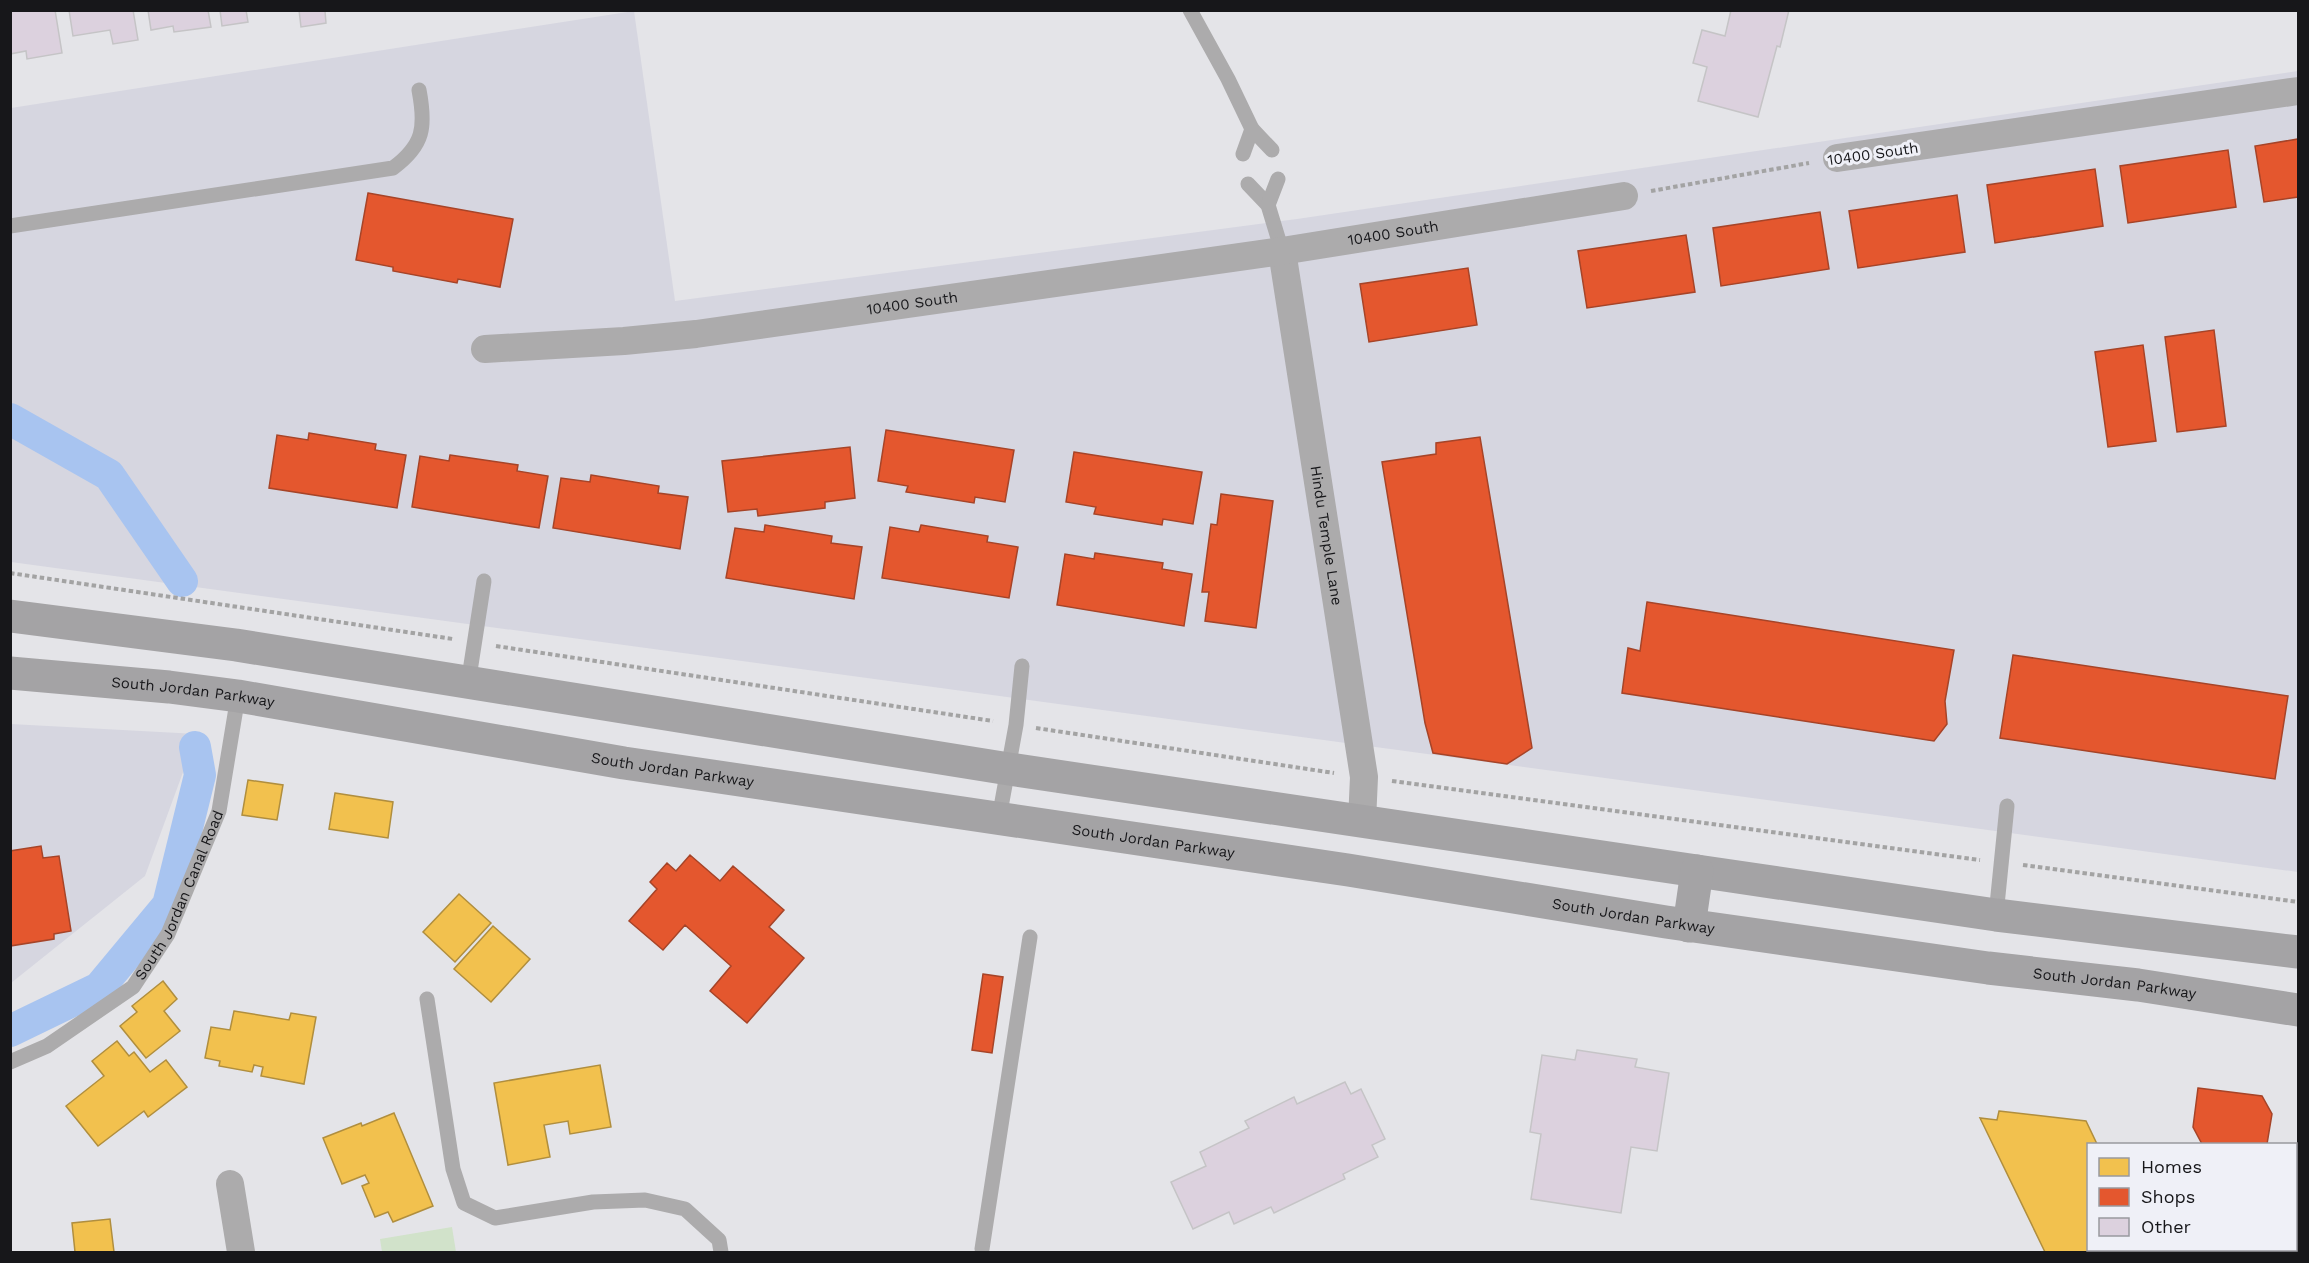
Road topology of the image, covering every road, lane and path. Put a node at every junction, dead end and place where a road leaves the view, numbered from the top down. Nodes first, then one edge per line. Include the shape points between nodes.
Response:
1 (1190, 10) edge
2 (419, 90) dead end
3 (2298, 91) edge
4 (1252, 129) junction
5 (1272, 150) dead end
6 (1243, 154) dead end
7 (1837, 158) joint
8 (1278, 179) dead end
9 (1248, 184) dead end
10 (1624, 196) joint
11 (1268, 205) junction
12 (10, 226) edge
13 (1282, 251) junction
14 (485, 349) dead end
15 (10, 573) edge
16 (484, 580) dead end
17 (10, 615) edge
18 (474, 643) junction
19 (1022, 666) dead end
20 (10, 672) edge
21 (468, 684) junction
22 (238, 696) junction
23 (1016, 725) junction
24 (1009, 769) junction
25 (1364, 777) junction
26 (2007, 806) dead end
27 (999, 818) junction
28 (1362, 821) junction
29 (2001, 863) junction
30 (1697, 872) junction
31 (2298, 902) edge
32 (1996, 915) junction
33 (1689, 926) junction
34 (1030, 937) dead end
35 (2298, 952) edge
36 (427, 999) dead end
37 (2298, 1010) edge
38 (10, 1062) edge
39 (230, 1184) dead end
40 (982, 1249) dead end
41 (241, 1252) edge
42 (721, 1252) edge

1 - 4 lane
2 - 12 lane via 423,112 419,142 393,168
3 - 7 street, 10400 South
4 - 5 lane
4 - 6 lane
7 - 10 path, 10400 South
8 - 11 lane
9 - 11 lane
10 - 13 street, 10400 South
11 - 13 lane
13 - 14 street, 10400 South via 662,339
13 - 25 street, Hindu Temple Lane
15 - 18 path
16 - 18 lane
17 - 21 main road via 225,643
18 - 21 lane
18 - 23 path
19 - 23 lane
20 - 22 main road, South Jordan Parkway
21 - 24 main road
22 - 27 main road, South Jordan Parkway via 624,763
22 - 38 lane, South Jordan Canal Road via 219,811 168,934 133,987 47,1046
23 - 24 lane
23 - 25 path
24 - 27 lane
24 - 28 main road
25 - 28 street, Hindu Temple Lane
25 - 29 path
26 - 29 lane
27 - 33 main road, South Jordan Parkway
28 - 30 main road
29 - 31 path
29 - 32 lane
30 - 32 main road
30 - 33 main road
32 - 35 main road
33 - 37 main road, South Jordan Parkway
34 - 40 lane
36 - 42 lane via 453,1169 464,1203 495,1218 593,1202 645,1200 685,1209 719,1240
39 - 41 street

